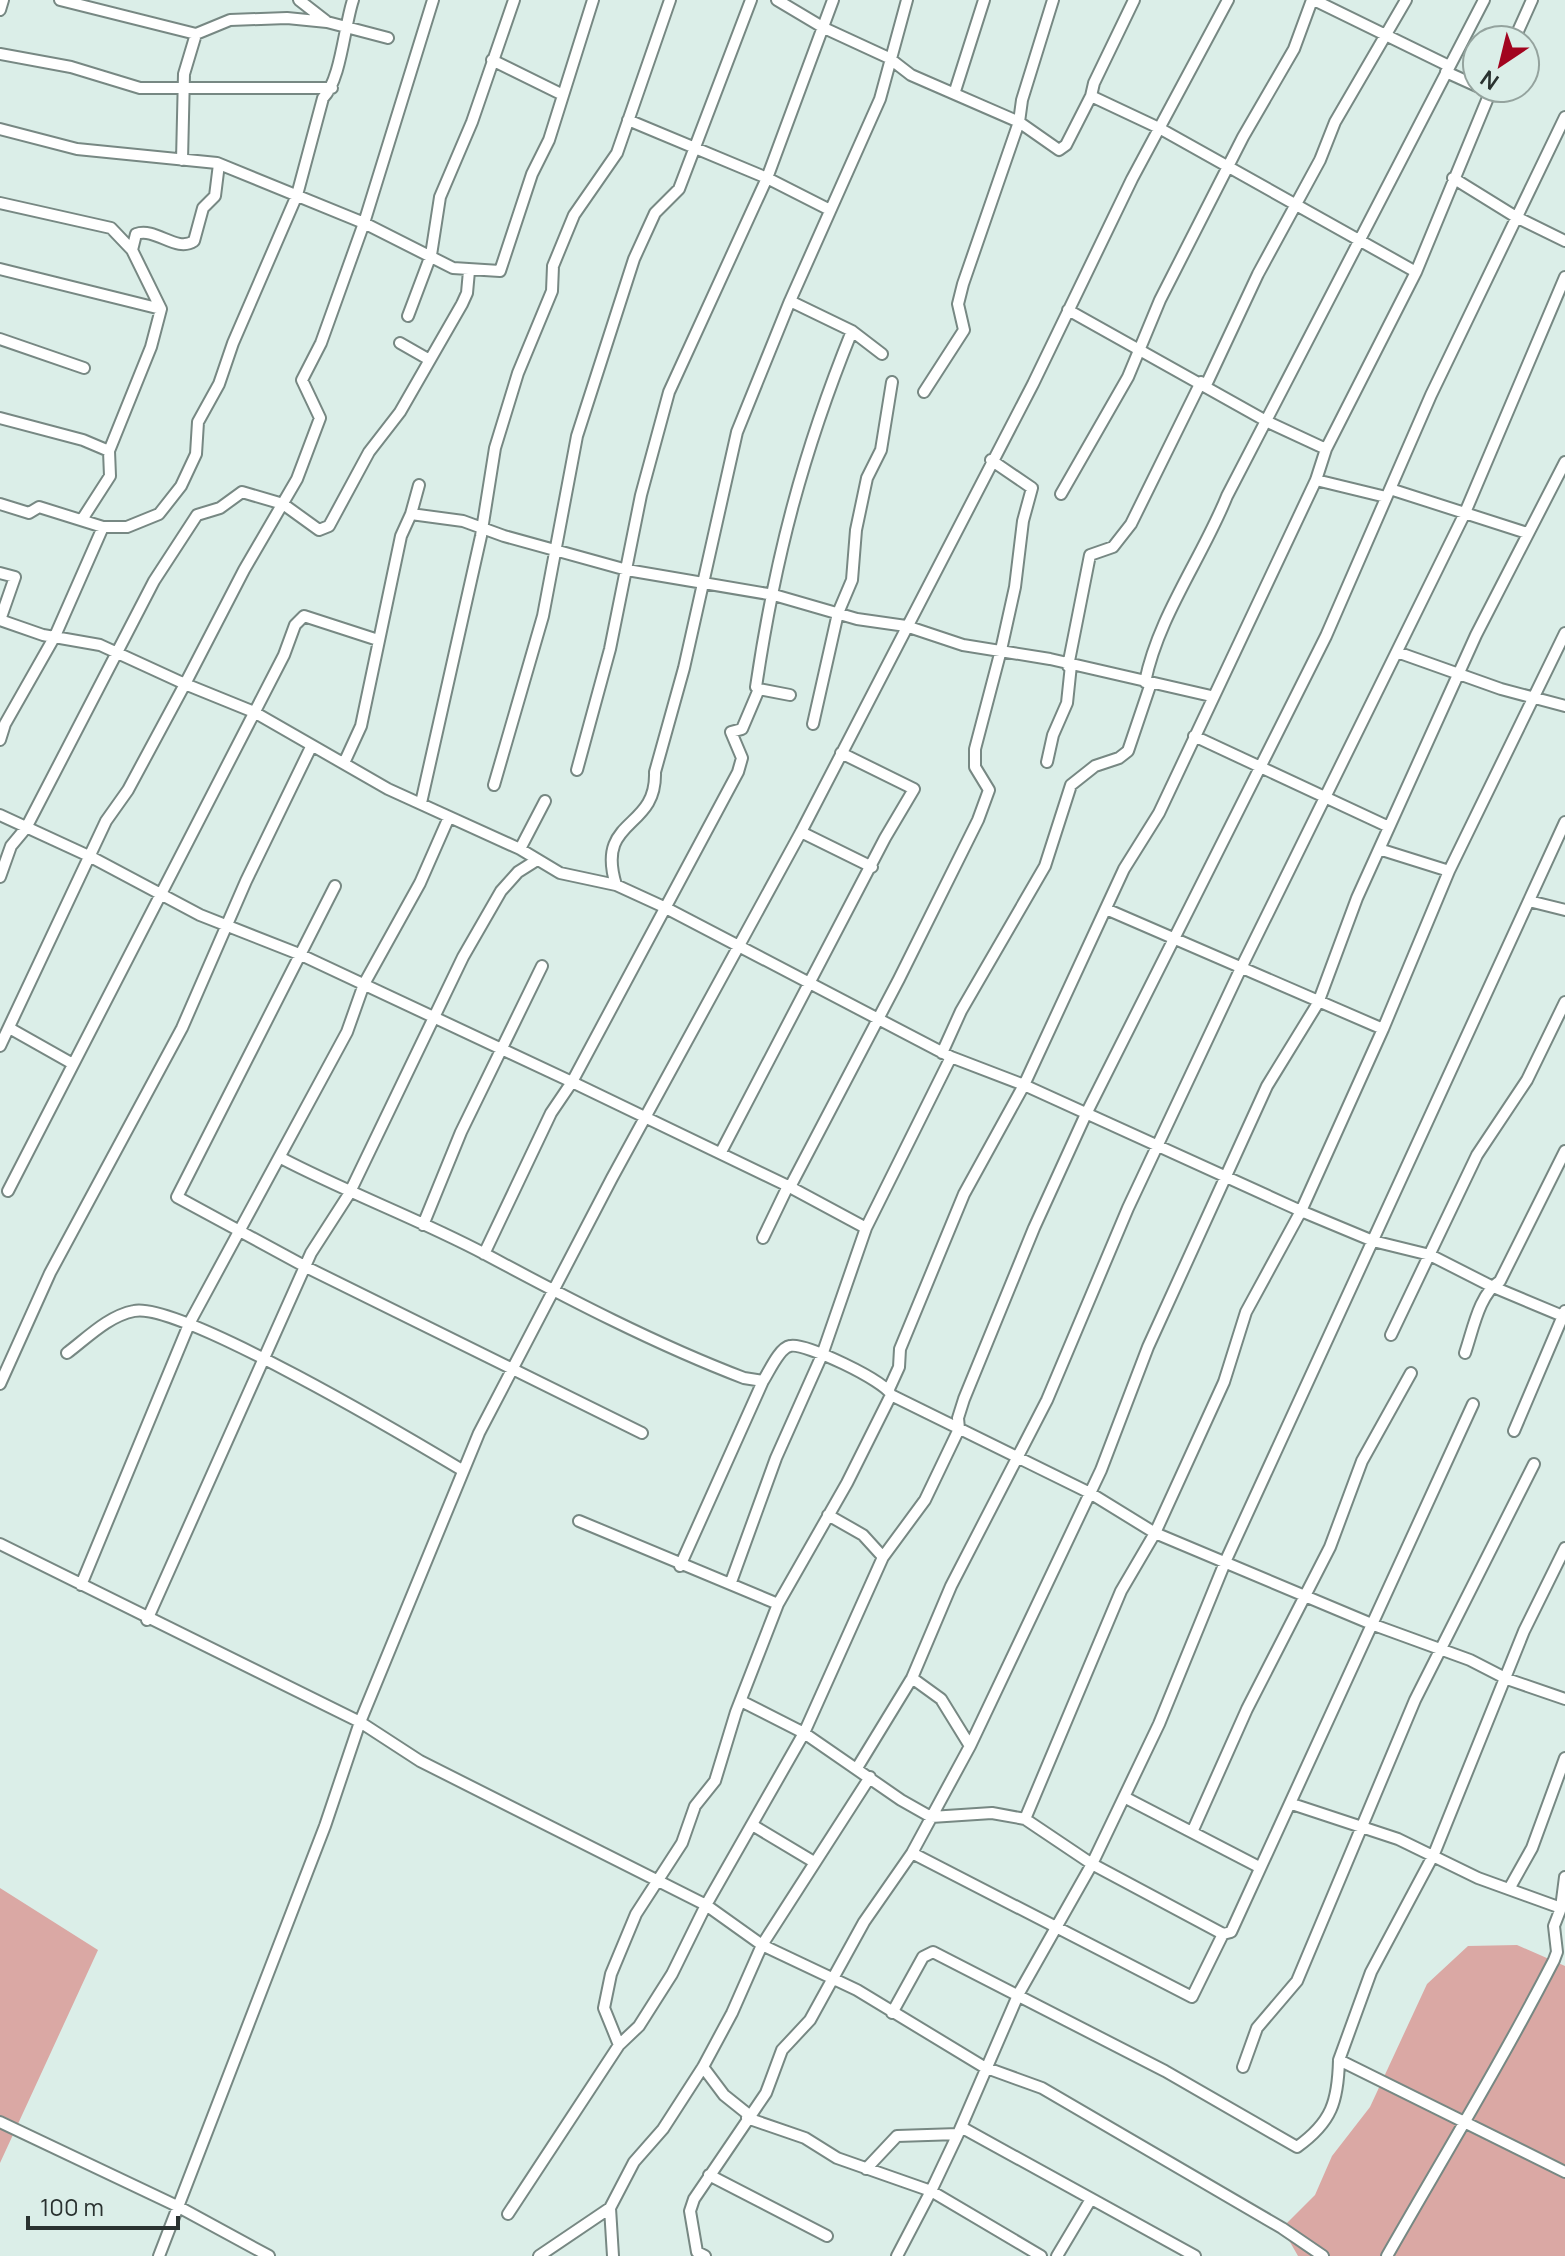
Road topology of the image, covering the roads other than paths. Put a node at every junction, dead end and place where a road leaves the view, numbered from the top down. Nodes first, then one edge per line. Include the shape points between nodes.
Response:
1 (3, 0) edge
2 (60, 0) edge
3 (299, 0) edge
4 (353, 0) edge
5 (433, 0) edge
6 (514, 0) edge
7 (593, 0) edge
8 (670, 0) edge
9 (751, 0) edge
10 (777, 0) edge
11 (833, 0) edge
12 (907, 0) edge
13 (984, 0) edge
14 (1053, 0) edge
15 (1134, 0) edge
16 (1228, 0) edge
17 (1313, 0) edge
18 (1406, 0) edge
19 (1484, 0) edge
20 (1532, 0) edge
21 (0, 10) edge
22 (327, 22) junction
23 (1521, 24) edge
24 (344, 27) junction
25 (824, 28) junction
26 (196, 34) junction
27 (1386, 34) junction
28 (388, 38) dead end
29 (0, 54) edge
30 (889, 58) junction
31 (492, 60) junction
32 (1446, 69) junction
33 (1461, 77) edge
34 (184, 87) junction
35 (332, 88) junction
36 (955, 91) junction
37 (563, 95) junction
38 (1091, 96) junction
39 (1480, 104) edge
40 (1565, 117) edge
41 (628, 120) junction
42 (1019, 122) junction
43 (1159, 128) junction
44 (0, 129) edge
45 (695, 147) junction
46 (182, 160) junction
47 (219, 164) junction
48 (1229, 168) junction
49 (767, 178) junction
50 (1453, 178) junction
51 (297, 195) junction
52 (0, 203) edge
53 (1296, 208) junction
54 (830, 210) junction
55 (1516, 217) junction
56 (364, 223) junction
57 (1565, 241) edge
58 (1360, 244) junction
59 (132, 250) junction
60 (431, 255) junction
61 (0, 269) edge
62 (469, 271) junction
63 (1416, 272) junction
64 (1565, 277) edge
65 (790, 301) junction
66 (161, 309) junction
67 (1068, 310) junction
68 (408, 316) dead end
69 (852, 331) junction
70 (0, 339) edge
71 (400, 343) dead end
72 (1140, 348) junction
73 (882, 354) dead end
74 (428, 359) junction
75 (84, 368) dead end
76 (892, 382) dead end
77 (1203, 383) junction
78 (924, 392) dead end
79 (0, 418) edge
80 (1268, 422) junction
81 (1326, 449) junction
82 (109, 451) junction
83 (991, 460) junction
84 (1565, 462) edge
85 (1316, 480) junction
86 (419, 485) dead end
87 (1388, 493) junction
88 (1061, 494) dead end
89 (0, 504) edge
90 (283, 504) junction
91 (411, 514) junction
92 (1464, 515) junction
93 (83, 518) junction
94 (103, 527) junction
95 (483, 527) junction
96 (1527, 533) junction
97 (557, 549) junction
98 (627, 570) junction
99 (0, 573) edge
100 (703, 582) junction
101 (774, 595) junction
102 (838, 613) junction
103 (0, 620) edge
104 (906, 626) junction
105 (1565, 633) edge
106 (55, 636) junction
107 (378, 640) junction
108 (1001, 650) junction
109 (118, 652) junction
110 (1397, 652) junction
111 (1069, 665) junction
112 (1459, 675) junction
113 (1148, 683) junction
114 (185, 684) junction
115 (759, 689) junction
116 (790, 695) dead end
117 (1211, 696) junction
118 (1532, 697) junction
119 (1565, 706) edge
120 (254, 712) junction
121 (813, 724) dead end
122 (1194, 736) junction
123 (0, 740) edge
124 (311, 747) junction
125 (841, 753) junction
126 (1047, 762) dead end
127 (344, 763) junction
128 (1258, 767) junction
129 (577, 770) dead end
130 (494, 785) dead end
131 (1326, 797) junction
132 (545, 801) dead end
133 (421, 803) junction
134 (0, 815) edge
135 (449, 817) junction
136 (1565, 822) edge
137 (1389, 827) junction
138 (26, 828) junction
139 (801, 832) junction
140 (520, 849) junction
141 (1382, 850) junction
142 (91, 857) junction
143 (537, 860) junction
144 (872, 867) junction
145 (1449, 871) junction
146 (0, 877) edge
147 (616, 885) junction
148 (335, 886) dead end
149 (160, 894) junction
150 (1529, 901) junction
151 (664, 907) junction
152 (1106, 909) junction
153 (1565, 910) edge
154 (229, 927) junction
155 (1175, 937) junction
156 (738, 947) junction
157 (299, 954) junction
158 (542, 966) dead end
159 (1241, 968) junction
160 (364, 984) junction
161 (808, 984) junction
162 (1565, 1002) edge
163 (1318, 1003) junction
164 (434, 1015) junction
165 (878, 1019) junction
166 (11, 1029) junction
167 (1383, 1029) junction
168 (0, 1046) edge
169 (502, 1049) junction
170 (947, 1055) junction
171 (73, 1064) junction
172 (572, 1082) junction
173 (1024, 1085) junction
174 (1086, 1114) junction
175 (646, 1119) junction
176 (1157, 1145) junction
177 (1565, 1151) edge
178 (721, 1152) junction
179 (281, 1158) junction
180 (1226, 1175) junction
181 (789, 1186) junction
182 (8, 1191) dead end
183 (349, 1194) junction
184 (1301, 1211) junction
185 (423, 1225) junction
186 (866, 1228) junction
187 (237, 1231) junction
188 (763, 1238) dead end
189 (1373, 1241) junction
190 (484, 1254) junction
191 (1430, 1255) junction
192 (306, 1267) junction
193 (1491, 1286) junction
194 (553, 1292) junction
195 (1564, 1314) edge
196 (190, 1322) junction
197 (1391, 1335) dead end
198 (67, 1353) dead end
199 (1465, 1353) dead end
200 (822, 1355) junction
201 (262, 1359) junction
202 (512, 1370) junction
203 (1411, 1373) dead end
204 (763, 1381) junction
205 (0, 1384) edge
206 (890, 1392) junction
207 (1473, 1404) dead end
208 (959, 1429) junction
209 (1514, 1431) dead end
210 (642, 1433) dead end
211 (1019, 1456) junction
212 (1534, 1464) dead end
213 (462, 1470) junction
214 (1090, 1493) junction
215 (828, 1515) junction
216 (579, 1521) dead end
217 (1155, 1533) junction
218 (0, 1544) edge
219 (1565, 1548) edge
220 (883, 1557) junction
221 (1226, 1560) junction
222 (680, 1566) junction
223 (731, 1582) junction
224 (81, 1585) junction
225 (1303, 1595) junction
226 (778, 1604) junction
227 (147, 1620) junction
228 (1374, 1625) junction
229 (1438, 1648) junction
230 (912, 1678) junction
231 (1507, 1679) junction
232 (1565, 1699) edge
233 (741, 1701) junction
234 (360, 1722) junction
235 (804, 1733) junction
236 (970, 1746) junction
237 (1565, 1758) edge
238 (857, 1768) junction
239 (870, 1777) junction
240 (1124, 1797) junction
241 (1292, 1804) junction
242 (931, 1817) junction
243 (1025, 1819) junction
244 (754, 1826) junction
245 (1362, 1829) junction
246 (1193, 1830) junction
247 (912, 1853) junction
248 (1434, 1854) junction
249 (814, 1862) junction
250 (1092, 1864) junction
251 (1259, 1867) junction
252 (1565, 1877) edge
253 (657, 1881) junction
254 (1509, 1889) junction
255 (706, 1905) junction
256 (1561, 1908) junction
257 (1055, 1928) junction
258 (1223, 1934) junction
259 (762, 1945) junction
260 (1561, 1954) edge
261 (832, 1979) junction
262 (1019, 1993) junction
263 (892, 2013) junction
264 (619, 2045) junction
265 (1339, 2060) junction
266 (703, 2067) junction
267 (984, 2067) junction
268 (1243, 2067) dead end
269 (748, 2116) junction
270 (1465, 2121) junction
271 (0, 2122) edge
272 (959, 2131) junction
273 (866, 2169) junction
274 (1565, 2172) edge
275 (709, 2175) junction
276 (931, 2191) junction
277 (1091, 2199) junction
278 (177, 2206) junction
279 (610, 2208) junction
280 (508, 2214) dead end
281 (827, 2236) dead end
282 (699, 2255) edge
283 (159, 2256) edge
284 (269, 2256) edge
285 (539, 2256) edge
286 (613, 2256) edge
287 (897, 2256) edge
288 (1041, 2256) edge
289 (1057, 2256) edge
290 (1195, 2256) edge
291 (1323, 2256) edge
292 (1387, 2256) edge

1 - 21 street
2 - 26 street
3 - 22 street
4 - 24 street
5 - 56 street
6 - 31 street
7 - 37 street
8 - 41 street
9 - 45 street
10 - 25 street
11 - 25 street
12 - 30 street
13 - 36 street
14 - 42 street
15 - 38 street
16 - 43 street
17 - 27 street
17 - 48 street via 1294,49
18 - 27 street
19 - 32 street
20 - 23 street
22 - 24 street
22 - 26 street via 230,20
24 - 28 street
24 - 35 street
25 - 30 street
25 - 49 street
26 - 34 street via 186,59
27 - 32 street
27 - 53 street via 1335,122
29 - 34 street via 71,67 140,88
30 - 36 street via 911,75
30 - 54 street via 880,99
31 - 37 street
31 - 60 street via 440,197
32 - 33 street
32 - 58 street
34 - 35 street
34 - 46 street
35 - 51 street via 323,98
36 - 42 street
37 - 62 street via 500,271
38 - 42 street via 1059,150
38 - 43 street
39 - 50 street
40 - 55 street
41 - 45 street
41 - 95 street via 617,153 574,215 553,266 552,291 495,448
42 - 78 street via 963,284 958,304 964,330
43 - 48 street
43 - 67 street
44 - 46 street via 77,149
45 - 49 street
45 - 97 street via 679,189 655,213 634,259 577,436
46 - 47 street
47 - 51 street
47 - 59 street via 215,196 203,208 194,241 181,245 144,232 136,234
48 - 53 street
48 - 72 street
49 - 54 street
49 - 98 street via 669,392
50 - 55 street
50 - 63 street
51 - 56 street
51 - 94 street via 219,384 198,422 196,454 181,486 159,514 127,527
52 - 59 street via 111,228
53 - 58 street
53 - 77 street
54 - 65 street
55 - 57 street
55 - 87 street
56 - 60 street
56 - 90 street via 321,343 302,380 320,418
58 - 63 street
58 - 80 street
59 - 66 street
60 - 62 street
60 - 68 street
61 - 66 street
62 - 74 street via 467,293
63 - 81 street
64 - 92 street
65 - 69 street
65 - 100 street via 737,432
66 - 82 street
67 - 72 street
67 - 83 street
69 - 73 street
69 - 101 street via 791,502
70 - 75 street
71 - 74 street
72 - 77 street
72 - 88 street
74 - 90 street via 329,526 319,530
76 - 102 street via 881,450 867,478 856,530 852,580
77 - 80 street
77 - 111 street via 1131,524 1113,547 1090,555
79 - 82 street
80 - 81 street
80 - 113 street via 1151,651
81 - 85 street
82 - 93 street via 110,476
83 - 104 street
83 - 108 street via 1032,488
84 - 96 street
85 - 87 street
85 - 117 street
86 - 91 street
87 - 92 street
87 - 128 street via 1326,636
89 - 93 street via 17,511 29,513 39,507
90 - 109 street via 242,492 220,508 197,515 154,581
90 - 114 street
91 - 95 street
91 - 107 street via 401,536
92 - 96 street
92 - 110 street
93 - 94 street
94 - 106 street
95 - 97 street
95 - 133 street
96 - 112 street
97 - 98 street
97 - 130 street via 535,649
98 - 100 street
98 - 129 street
99 - 103 street via 15,577
100 - 101 street
100 - 147 street via 648,809 614,840 610,851
101 - 102 street
101 - 115 street via 763,630
102 - 104 street
102 - 121 street
103 - 106 street
104 - 108 street via 963,645
104 - 125 street
105 - 118 street
106 - 109 street
106 - 123 street
107 - 120 street via 304,616
107 - 127 street via 361,726
108 - 111 street
108 - 165 street via 975,749 975,767 989,790 985,805
109 - 114 street
109 - 138 street
110 - 112 street
110 - 131 street
111 - 113 street
111 - 126 street via 1067,703
112 - 118 street
112 - 137 street
113 - 117 street
113 - 170 street via 1128,751 1095,766 1071,785 1045,866 961,1011
114 - 120 street
114 - 142 street via 106,821
115 - 116 street
115 - 151 street via 742,729 731,732 742,758 738,772
117 - 122 street
118 - 119 street
118 - 145 street
120 - 124 street
120 - 149 street
122 - 128 street
122 - 152 street
124 - 127 street
124 - 154 street
125 - 139 street
125 - 144 street via 914,789
127 - 133 street
128 - 131 street
128 - 155 street
131 - 137 street
131 - 159 street
132 - 140 street
133 - 135 street
134 - 138 street
135 - 140 street
135 - 160 street via 420,883
136 - 150 street
137 - 141 street
138 - 142 street
138 - 146 street via 11,846
139 - 144 street
139 - 156 street
140 - 143 street
141 - 145 street
141 - 163 street via 1357,898
142 - 149 street
142 - 166 street
143 - 147 street via 560,873
143 - 164 street via 501,891
144 - 161 street
145 - 167 street
147 - 151 street
148 - 157 street
149 - 154 street
149 - 171 street
150 - 153 street
150 - 189 street
151 - 156 street
151 - 172 street
152 - 155 street
152 - 173 street
154 - 157 street
154 - 205 street via 182,1028 50,1273
155 - 159 street
155 - 174 street
156 - 161 street
156 - 175 street
157 - 160 street
157 - 187 street via 234,1092 177,1192 184,1202
158 - 169 street
159 - 163 street
159 - 176 street
160 - 164 street
160 - 179 street via 347,1032
161 - 165 street
161 - 178 street
162 - 191 street via 1527,1080 1477,1155
163 - 167 street
163 - 180 street via 1267,1086
164 - 169 street
164 - 183 street
165 - 170 street
165 - 181 street
166 - 168 street
166 - 171 street
167 - 184 street
169 - 172 street
169 - 185 street
170 - 173 street
170 - 186 street
171 - 182 street
172 - 175 street
172 - 190 street via 551,1113
173 - 174 street
173 - 206 street via 937,1252 900,1349
174 - 176 street
174 - 208 street via 964,1399
175 - 178 street
175 - 194 street
176 - 180 street
176 - 211 street
177 - 193 street via 1500,1281
178 - 181 street
179 - 183 street
179 - 187 street
180 - 184 street
180 - 214 street via 1148,1347
181 - 186 street
181 - 188 street
183 - 185 street
183 - 192 street
184 - 189 street
184 - 217 street via 1246,1312 1224,1382
185 - 190 street
186 - 200 street
187 - 192 street
187 - 196 street
189 - 191 street
189 - 221 street
190 - 194 street
191 - 193 street
191 - 197 street
192 - 201 street
192 - 202 street
193 - 195 street
193 - 199 street
194 - 202 street
194 - 204 street via 726,1371
195 - 209 street
196 - 198 street via 135,1310 107,1322
196 - 201 street
196 - 224 street
200 - 204 street via 785,1347
200 - 206 street
200 - 223 street via 776,1458
201 - 213 street
201 - 227 street
202 - 210 street
202 - 213 street
203 - 225 street via 1362,1461 1330,1547
204 - 222 street
206 - 208 street
206 - 215 street
207 - 228 street
208 - 211 street
208 - 220 street via 925,1500
211 - 214 street
211 - 230 street via 951,1586
212 - 229 street
213 - 234 street
214 - 217 street
214 - 236 street
215 - 220 street via 863,1535
215 - 226 street
216 - 222 street
217 - 221 street
217 - 243 street via 1121,1591
218 - 224 street
219 - 231 street
220 - 235 street
221 - 225 street
221 - 240 street
222 - 223 street
223 - 226 street
224 - 227 street
225 - 228 street
225 - 246 street
226 - 233 street
227 - 234 street
228 - 229 street
228 - 241 street
229 - 231 street
229 - 245 street
230 - 236 street via 941,1699
230 - 238 street
231 - 232 street
231 - 248 street
233 - 235 street
233 - 253 street via 715,1781 695,1806 682,1843
234 - 253 street via 420,1761
234 - 278 street via 325,1826
235 - 238 street
235 - 244 street
236 - 242 street
237 - 254 street via 1532,1848
238 - 239 street
239 - 242 street
239 - 249 street
240 - 246 street
240 - 250 street
241 - 245 street
241 - 251 street
242 - 243 street via 992,1813
242 - 247 street
243 - 250 street
244 - 249 street
244 - 255 street
245 - 248 street
245 - 268 street via 1297,1981 1257,2028
246 - 251 street
247 - 257 street
247 - 261 street
248 - 254 street
248 - 265 street via 1371,1972
249 - 259 street
250 - 257 street
250 - 258 street
251 - 258 street via 1231,1932
252 - 256 street
253 - 255 street
253 - 264 street via 636,1914 611,1974 604,2008
254 - 256 street
255 - 259 street
255 - 264 street via 672,1974 639,2026
256 - 260 street via 1554,1926
257 - 258 street via 1192,1997
257 - 262 street
259 - 261 street
259 - 266 street
260 - 270 street
261 - 263 street
261 - 269 street via 810,2020 782,2050 766,2093
262 - 263 street via 933,1952 923,1957
262 - 265 street via 1297,2147 1313,2135 1338,2097
262 - 267 street
263 - 267 street
264 - 280 street
265 - 270 street
266 - 269 street
266 - 279 street via 663,2129 634,2162
267 - 272 street
267 - 291 street via 1042,2088
269 - 273 street
269 - 275 street
270 - 274 street
270 - 292 street
271 - 278 street
272 - 273 street via 897,2136
272 - 276 street
272 - 277 street
273 - 276 street
275 - 281 street
275 - 282 street via 690,2211
276 - 287 street
276 - 288 street
277 - 289 street
277 - 290 street
278 - 283 street
278 - 284 street
279 - 285 street
279 - 286 street

